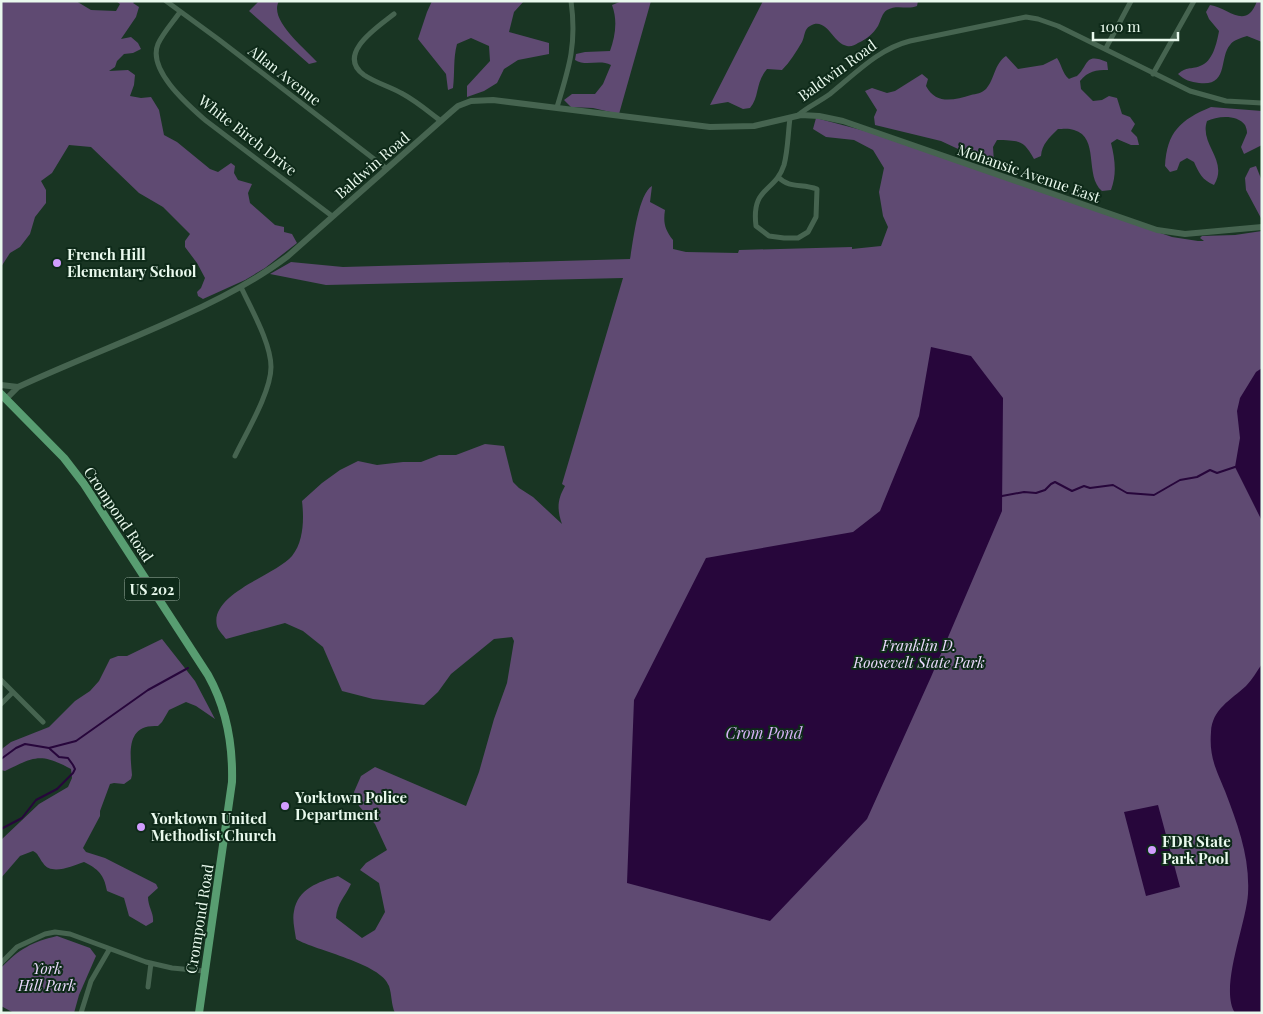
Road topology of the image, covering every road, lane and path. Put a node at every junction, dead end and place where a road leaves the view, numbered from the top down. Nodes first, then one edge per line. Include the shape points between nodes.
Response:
1 (166, 1) edge
2 (571, 1) edge
3 (1131, 1) edge
4 (1194, 1) edge
5 (180, 12) junction
6 (394, 14) dead end
7 (1106, 48) junction
8 (1153, 74) junction
9 (1262, 103) edge
10 (556, 108) junction
11 (793, 117) junction
12 (441, 121) junction
13 (387, 169) junction
14 (778, 177) junction
15 (332, 216) junction
16 (1262, 227) edge
17 (241, 287) junction
18 (1, 385) edge
19 (18, 388) junction
20 (4, 396) edge
21 (235, 456) dead end
22 (1, 680) edge
23 (13, 692) junction
24 (1, 704) edge
25 (43, 722) dead end
26 (109, 950) junction
27 (1, 963) edge
28 (151, 964) junction
29 (204, 971) junction
30 (148, 987) dead end
31 (80, 1013) edge
32 (199, 1013) edge

1 - 5 street, Allan Avenue
2 - 10 street via 573,50
3 - 7 street
4 - 8 street
5 - 13 street, Allan Avenue
5 - 15 street, White Birch Drive via 156,51 158,66 171,85 205,120
6 - 12 street via 356,49 357,68 364,75 405,95
7 - 8 street, Baldwin Road
7 - 11 street, Baldwin Road via 1032,17 920,38 887,49 830,94
8 - 9 street, Baldwin Road via 1203,96
10 - 11 street, Baldwin Road via 710,127 754,126
10 - 12 street, Baldwin Road via 507,100 471,101 458,106
11 - 14 street via 784,166
11 - 16 street, Mohansic Avenue East via 819,116 843,121 1166,232 1195,234
12 - 13 street, Baldwin Road
13 - 15 street, Baldwin Road
14 - 14 street via 756,201 756,226 769,236 798,238 808,232 816,217 817,190 785,184
15 - 17 street, Baldwin Road via 274,266
17 - 19 street, Baldwin Road via 140,336
17 - 21 street via 263,334 271,366 263,399
18 - 19 street
19 - 20 street, Baldwin Road
20 - 29 highway, Crompond Road / US 202 via 64,458 84,484 208,676 223,710 231,747 232,782
22 - 23 street
23 - 24 street
23 - 25 street
26 - 27 street via 70,934 55,932 17,947
26 - 28 street
26 - 31 street
28 - 29 street
28 - 30 street
29 - 32 highway, Crompond Road / US 202

